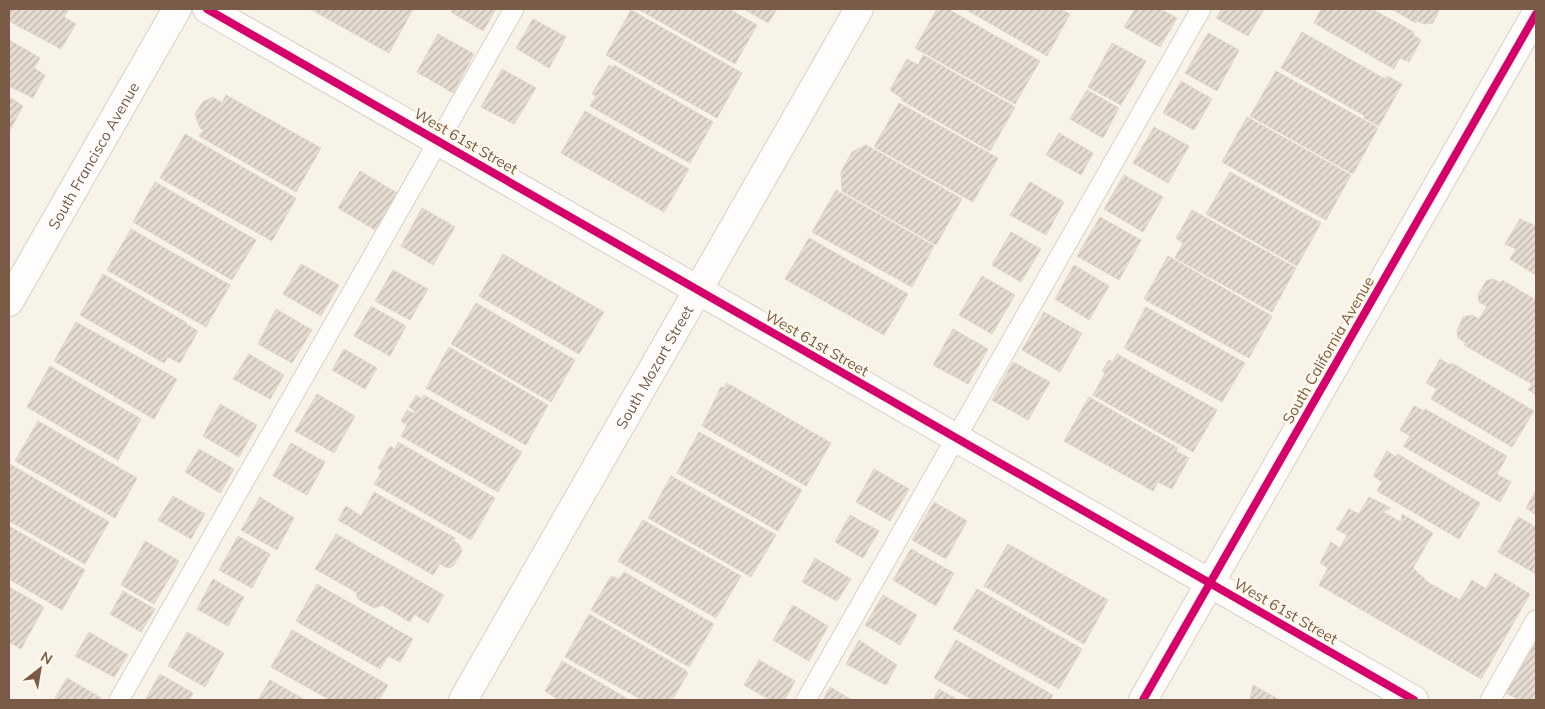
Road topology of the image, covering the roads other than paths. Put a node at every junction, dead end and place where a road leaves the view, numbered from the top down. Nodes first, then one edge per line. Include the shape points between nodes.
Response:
1 (177, 9) edge
2 (207, 9) edge
3 (514, 9) edge
4 (859, 9) edge
5 (1202, 9) edge
6 (1536, 14) edge
7 (437, 141) junction
8 (698, 290) junction
9 (9, 302) edge
10 (956, 438) junction
11 (1210, 583) junction
12 (1536, 620) edge
13 (118, 700) edge
14 (463, 700) edge
15 (806, 700) edge
16 (1143, 700) edge
17 (1414, 700) edge
18 (1490, 700) edge

1 - 9 street, South Francisco Avenue
2 - 7 street, West 61st Street
3 - 7 lane
4 - 8 street, South Mozart Street
5 - 10 lane
6 - 11 street, South California Avenue
7 - 8 street, West 61st Street
7 - 13 lane
8 - 10 street, West 61st Street
8 - 14 street, South Mozart Street
10 - 11 street, West 61st Street
10 - 15 lane
11 - 16 street, South California Avenue
11 - 17 street, West 61st Street
12 - 18 lane

